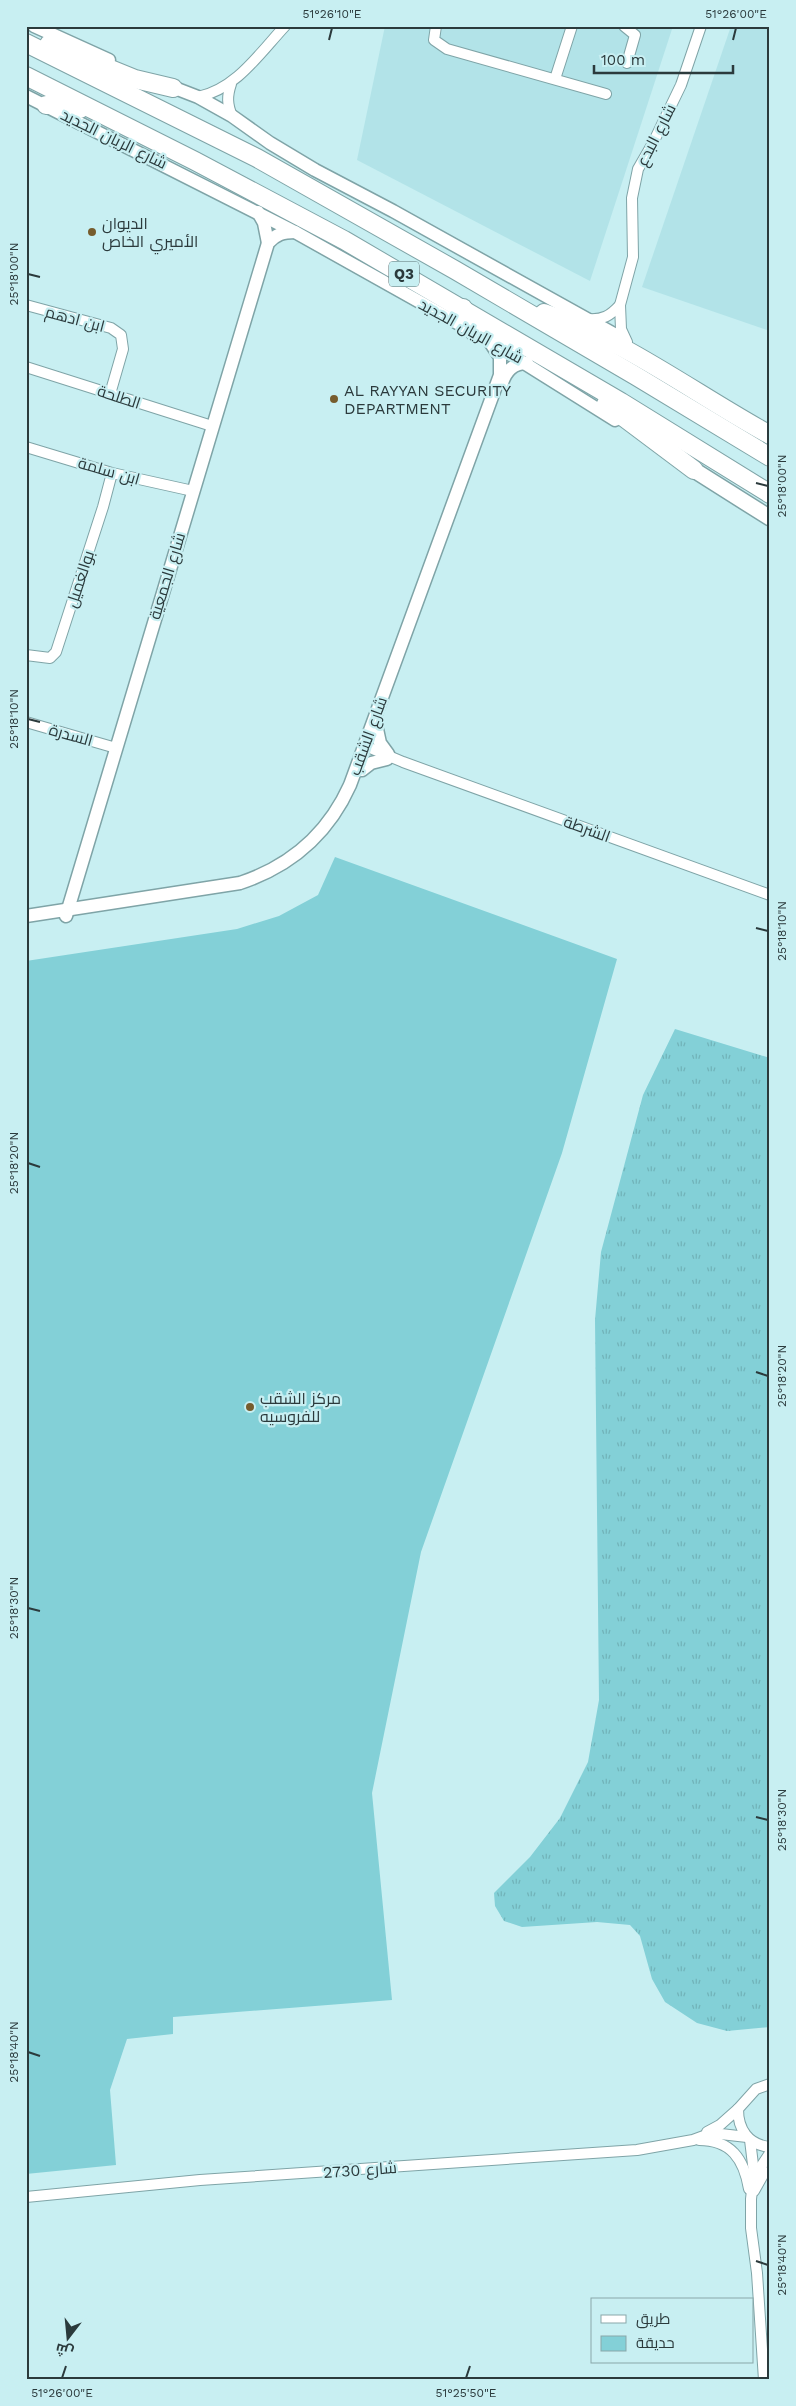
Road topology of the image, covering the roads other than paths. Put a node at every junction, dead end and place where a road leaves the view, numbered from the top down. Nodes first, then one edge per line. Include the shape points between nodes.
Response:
1 (34, 26) edge
2 (285, 26) edge
3 (436, 26) edge
4 (572, 26) edge
5 (624, 26) edge
6 (701, 26) edge
7 (26, 38) edge
8 (26, 43) edge
9 (627, 63) dead end
10 (26, 76) edge
11 (555, 79) junction
12 (232, 84) junction
13 (173, 88) junction
14 (606, 94) dead end
15 (198, 98) junction
16 (32, 99) edge
17 (232, 116) junction
18 (153, 140) junction
19 (258, 212) junction
20 (295, 232) junction
21 (268, 243) junction
22 (510, 302) junction
23 (26, 305) edge
24 (620, 305) junction
25 (463, 308) junction
26 (586, 319) junction
27 (475, 333) junction
28 (498, 338) junction
29 (627, 342) junction
30 (527, 363) junction
31 (26, 367) edge
32 (110, 394) junction
33 (212, 426) junction
34 (770, 434) edge
35 (26, 447) edge
36 (770, 457) edge
37 (694, 470) junction
38 (112, 473) junction
39 (463, 484) junction
40 (193, 491) junction
41 (770, 494) edge
42 (770, 518) edge
43 (26, 654) edge
44 (400, 654) junction
45 (26, 722) edge
46 (377, 729) junction
47 (116, 748) junction
48 (369, 750) junction
49 (388, 757) junction
50 (362, 770) junction
51 (770, 895) edge
52 (120, 905) junction
53 (66, 913) junction
54 (26, 916) edge
55 (26, 922) edge
56 (770, 2084) edge
57 (738, 2109) junction
58 (749, 2138) junction
59 (693, 2140) junction
60 (770, 2147) edge
61 (770, 2153) edge
62 (770, 2171) edge
63 (753, 2178) junction
64 (26, 2197) edge
65 (751, 2199) junction
66 (764, 2380) edge

1 - 13 street
2 - 12 street
3 - 11 street via 434,40 447,49
4 - 11 street
5 - 9 street via 635,35
6 - 24 street, شارع البدع via 681,85 638,169 632,198 634,257
7 - 13 highway via 59,46 135,79
8 - 22 highway, Q3 via 257,158
10 - 18 highway, شارع الريان الجديد / Q3
11 - 14 street
12 - 15 street
12 - 17 street via 227,94
13 - 15 street
15 - 17 street
16 - 18 highway via 84,110
16 - 19 street, شارع الريان الجديد
17 - 26 street via 315,170
18 - 25 highway, شارع الريان الجديد / Q3 via 344,240
19 - 20 street, شارع الريان الجديد
19 - 21 street
20 - 21 street via 284,232
20 - 27 street, شارع الريان الجديد
21 - 33 street, شارع الجمعية
22 - 34 highway via 575,323
22 - 36 highway, Q3
23 - 32 street, ابن ادهم via 111,328 121,335 124,349
24 - 26 street via 608,317
24 - 29 street, شارع البدع
25 - 27 highway
25 - 28 highway, شارع الريان الجديد / Q3
26 - 29 street
27 - 28 street, شارع الريان الجديد
28 - 30 street, شارع الريان الجديد
28 - 37 highway
28 - 39 street, شارع الشقب via 500,375
28 - 41 highway, شارع الريان الجديد / Q3
29 - 34 street via 728,400
30 - 37 street, شارع الريان الجديد
30 - 39 street, شارع الشقب via 517,364 506,373
31 - 32 street, الطلحة
32 - 33 street, الطلحة
33 - 40 street, شارع الجمعية
35 - 38 street, ابن سلمة
37 - 42 main road, شارع الريان الجديد
38 - 40 street, ابن سلمة
38 - 43 street, بوالغميل via 104,507 56,652 50,658
39 - 44 street, شارع الشقب
40 - 47 street, شارع الجمعية
44 - 46 street, شارع الشقب
44 - 52 street, شارع الشقب via 346,795 304,850 274,869 240,883
45 - 47 street, السدرة
46 - 48 street, شارع الشقب
46 - 49 street
47 - 53 street, شارع الجمعية
48 - 49 street, الشرطة
48 - 50 street, شارع الشقب
49 - 50 street
49 - 51 street, الشرطة
50 - 52 street, شارع الشقب via 332,828 307,854 282,871 230,891
52 - 53 street, شارع الشقب
53 - 54 street, شارع الشقب
53 - 55 street, شارع الشقب
56 - 57 street, شارع 2730 via 756,2089
57 - 58 street via 738,2122
57 - 59 street, شارع 2730 via 720,2125
58 - 59 street, شارع 2730 via 712,2133
58 - 60 street, شارع 2730
58 - 63 street
59 - 64 street, شارع 2730 via 637,2150 200,2180
59 - 65 street via 720,2143 741,2160
61 - 63 street
62 - 65 street via 763,2175
63 - 65 street
65 - 66 street

